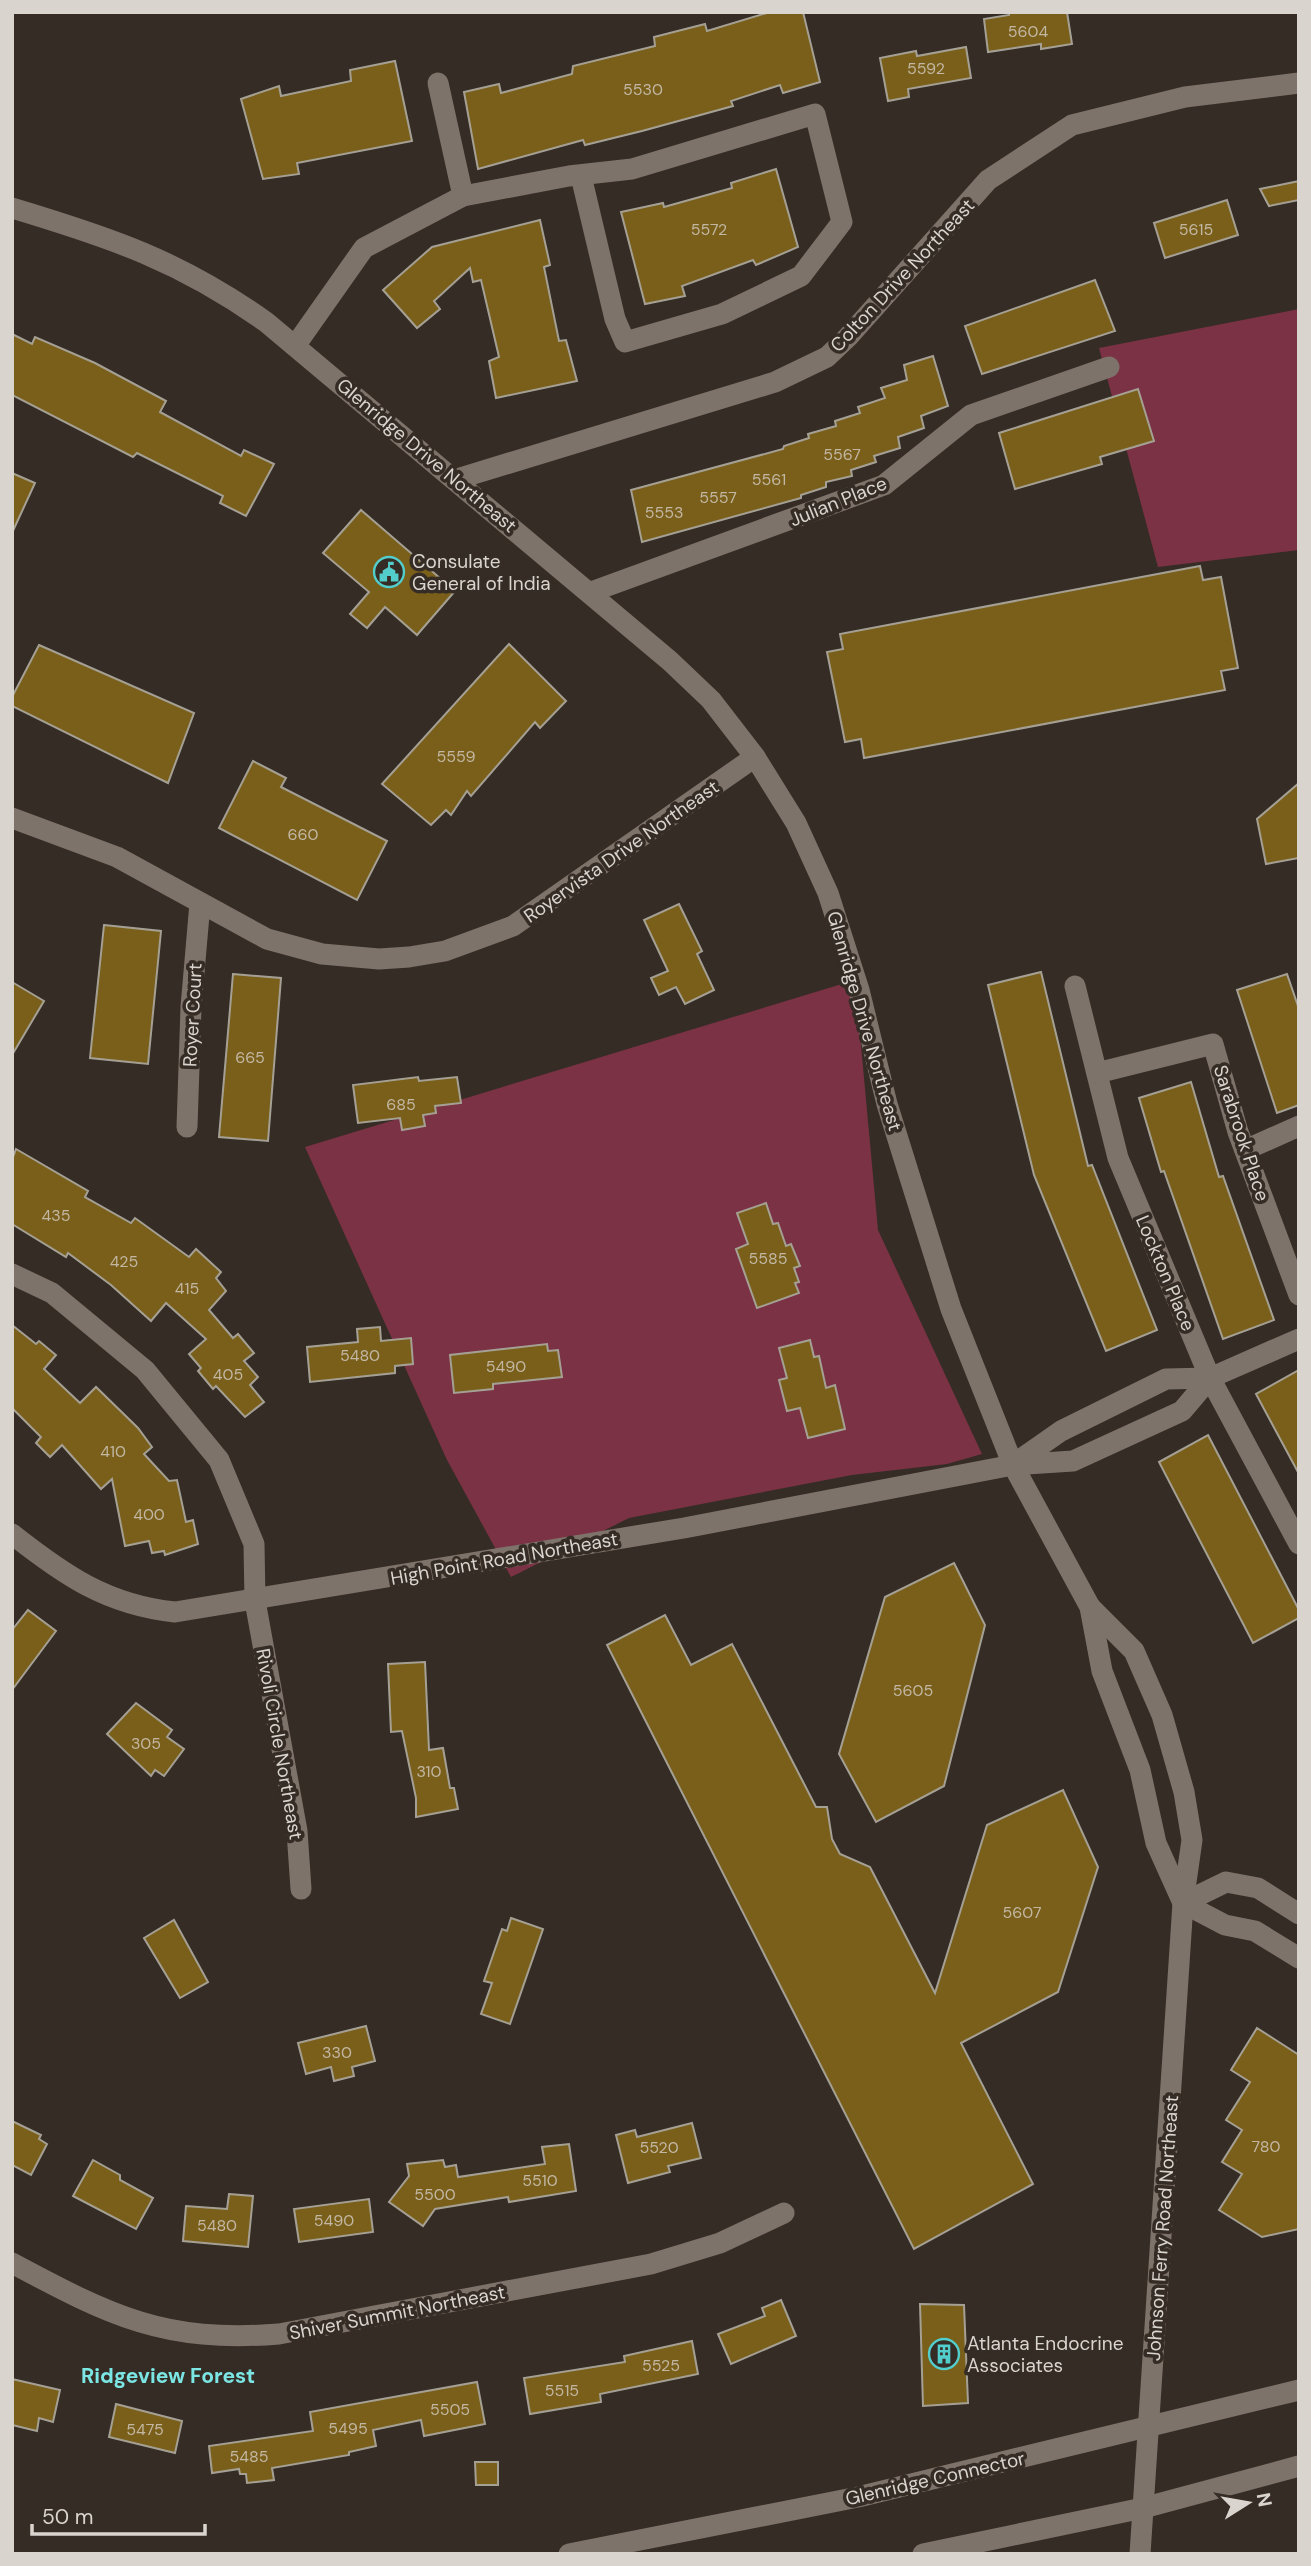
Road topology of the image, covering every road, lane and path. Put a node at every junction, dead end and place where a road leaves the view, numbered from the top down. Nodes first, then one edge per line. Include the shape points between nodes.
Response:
1 (438, 83) dead end
2 (1299, 83) edge
3 (580, 176) junction
4 (463, 196) junction
5 (12, 208) edge
6 (295, 346) junction
7 (1109, 367) dead end
8 (457, 479) junction
9 (591, 592) junction
10 (755, 757) junction
11 (12, 818) edge
12 (201, 903) junction
13 (1074, 986) dead end
14 (1097, 1073) junction
15 (1299, 1126) edge
16 (187, 1127) dead end
17 (1245, 1150) junction
18 (12, 1274) edge
19 (1299, 1294) edge
20 (1299, 1339) edge
21 (1210, 1378) junction
22 (1013, 1465) junction
23 (12, 1534) edge
24 (1299, 1544) edge
25 (255, 1601) junction
26 (1090, 1607) junction
27 (301, 1889) dead end
28 (1183, 1903) junction
29 (1299, 1914) edge
30 (1299, 1958) edge
31 (784, 2213) dead end
32 (12, 2263) edge
33 (1299, 2390) edge
34 (1147, 2427) junction
35 (1299, 2466) edge
36 (1143, 2508) junction
37 (569, 2554) edge
38 (923, 2554) edge
39 (1140, 2554) edge

1 - 4 street
2 - 8 street, Colton Drive Northeast via 1185,97 1072,125 988,180 848,337 807,369
3 - 3 street via 632,169 815,114 842,222 801,276 722,314 625,342 615,319
3 - 4 street
4 - 6 street via 365,248
5 - 6 street, Glenridge Drive Northeast via 106,236 184,269 228,295
6 - 8 street, Glenridge Drive Northeast
7 - 9 street, Julian Place via 971,415 884,485
8 - 9 street, Glenridge Drive Northeast
9 - 10 street, Glenridge Drive Northeast via 711,700
10 - 12 street, Royervista Drive Northeast via 544,907 513,926 445,951 379,959 322,954 267,939
10 - 22 street, Glenridge Drive Northeast via 796,823 832,903 924,1227
11 - 12 street, Royervista Drive Northeast via 117,858
12 - 16 street, Royer Court
13 - 14 street, Lockton Place
14 - 17 street, Sarabrook Place via 1213,1044
14 - 21 street, Lockton Place via 1118,1158
15 - 17 street
17 - 19 street, Sarabrook Place
18 - 25 street, Rivoli Circle Northeast via 52,1293 145,1370 219,1460 254,1544
20 - 21 street
21 - 22 street via 1166,1379 1060,1431
21 - 22 street, High Point Road Northeast via 1182,1411 1073,1461
21 - 24 street, Lockton Place
22 - 25 street, High Point Road Northeast via 684,1528
22 - 26 street, Johnson Ferry Road Northeast
23 - 25 street, High Point Road Northeast via 84,1585 140,1609 175,1612
25 - 27 street, Rivoli Circle Northeast via 297,1831
26 - 28 street, Johnson Ferry Road Northeast via 1102,1671 1140,1770 1156,1843
26 - 28 street, Johnson Ferry Road Northeast via 1134,1651 1162,1715 1192,1840
28 - 29 street via 1226,1882 1258,1888
28 - 30 street via 1225,1925 1255,1931
28 - 34 street, Johnson Ferry Road Northeast
31 - 32 street, Shiver Summit Northeast via 720,2243 651,2264 279,2334 235,2337 191,2335 137,2323 85,2302
33 - 34 street, Glenridge Connector
34 - 36 street, Johnson Ferry Road Northeast
34 - 37 street, Glenridge Connector via 858,2497
35 - 36 street
36 - 38 street
36 - 39 street, Johnson Ferry Road Northeast

